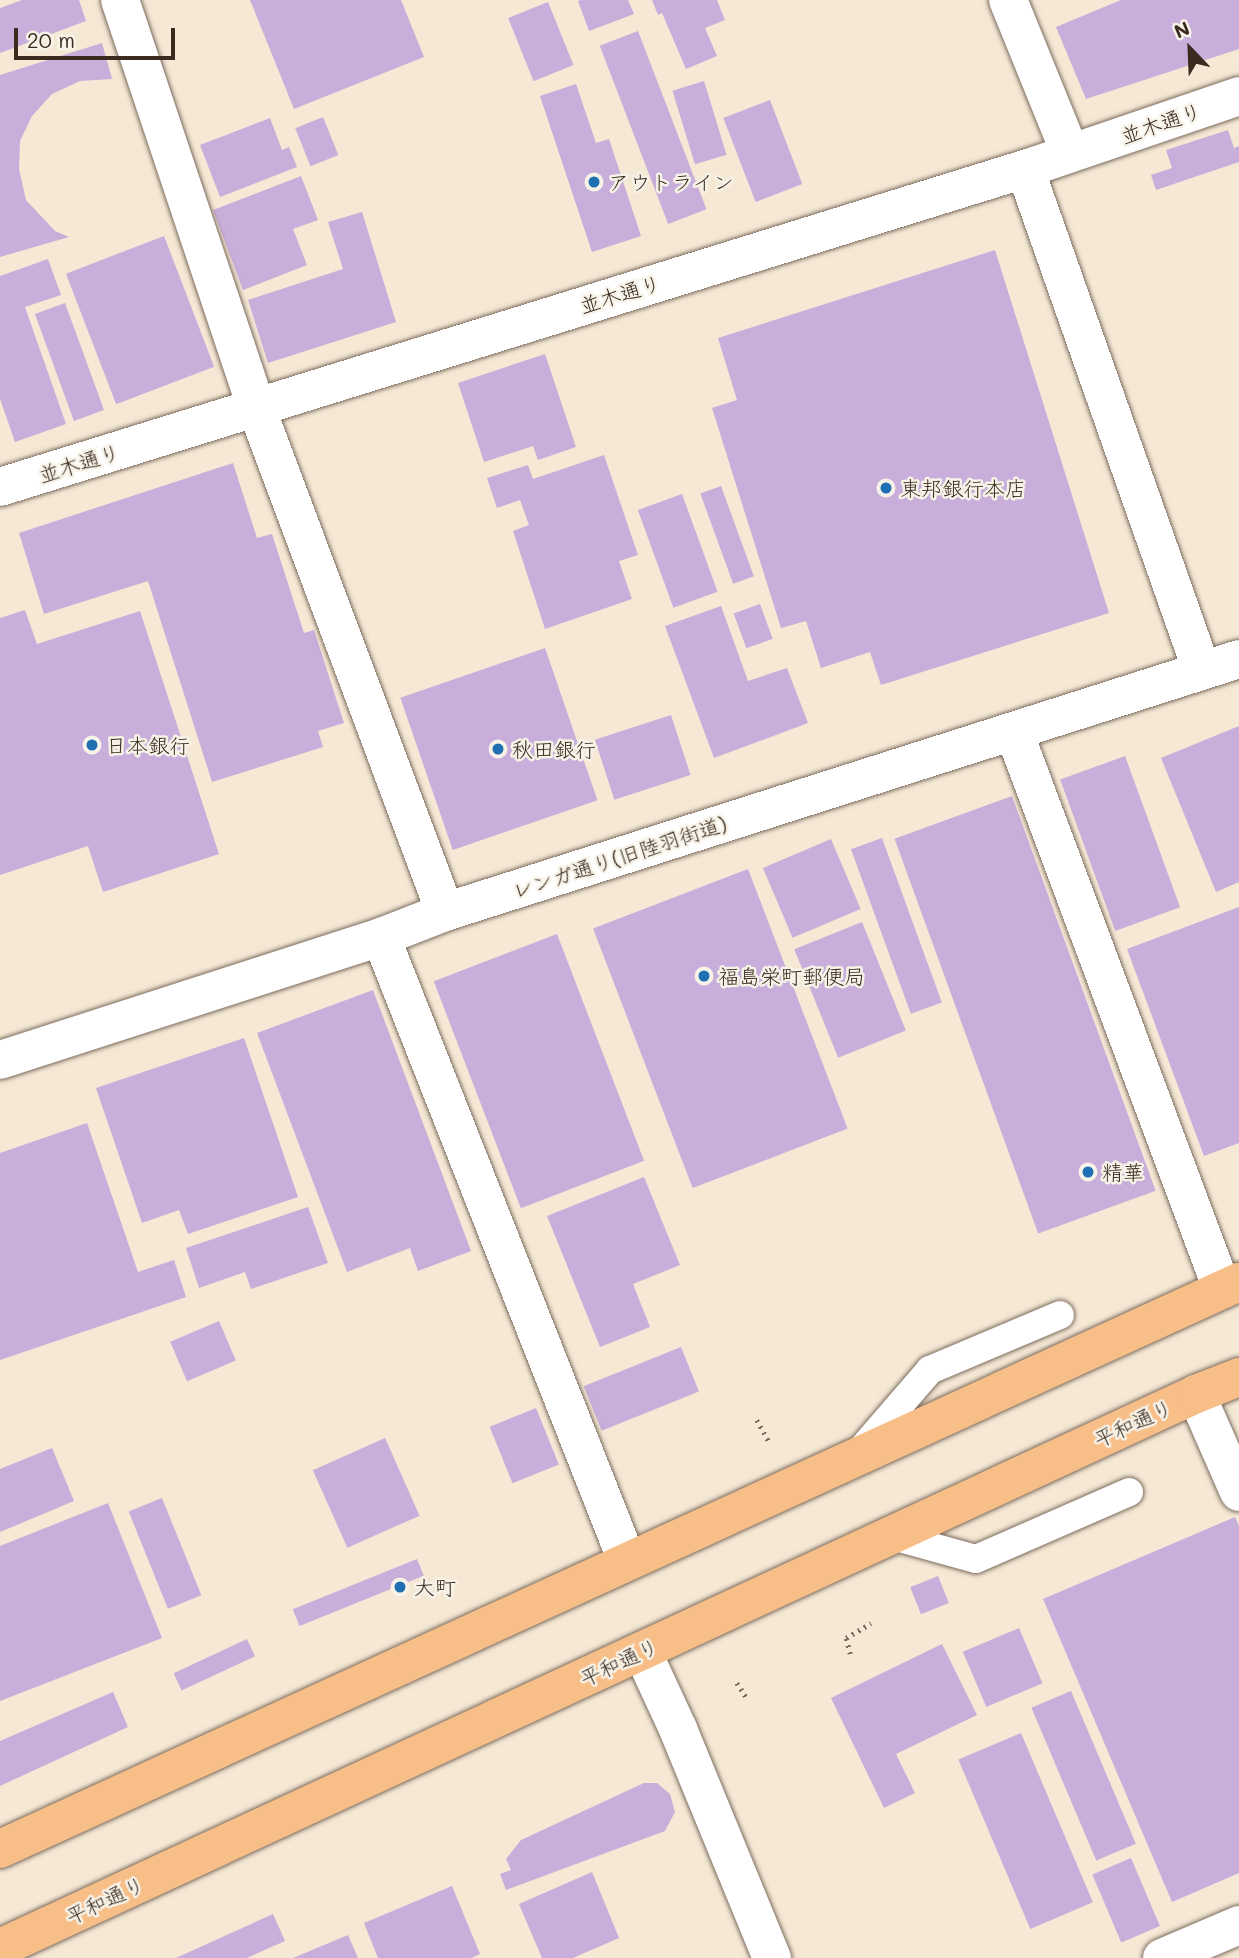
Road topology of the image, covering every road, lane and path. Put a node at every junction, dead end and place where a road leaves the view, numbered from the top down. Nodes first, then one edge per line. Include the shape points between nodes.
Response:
1 (120, 0) edge
2 (1008, 0) edge
3 (1239, 96) edge
4 (1070, 153) junction
5 (1025, 169) junction
6 (256, 407) junction
7 (0, 487) edge
8 (1239, 659) edge
9 (1202, 671) junction
10 (1014, 732) junction
11 (445, 912) junction
12 (381, 937) junction
13 (0, 1060) edge
14 (1231, 1285) edge
15 (1060, 1315) dead end
16 (1239, 1377) edge
17 (1196, 1394) junction
18 (757, 1420) dead end
19 (777, 1439) dead end
20 (856, 1456) junction
21 (1129, 1492) dead end
22 (1239, 1492) edge
23 (889, 1535) junction
24 (627, 1561) junction
25 (871, 1623) dead end
26 (642, 1651) junction
27 (850, 1654) dead end
28 (737, 1683) dead end
29 (747, 1698) dead end
30 (0, 1849) edge
31 (1239, 1925) edge
32 (0, 1948) edge
33 (772, 1958) edge
34 (1162, 1958) edge

1 - 6 street
2 - 4 street
3 - 4 street, 並木通り
4 - 5 street, 並木通り
5 - 6 street, 並木通り
5 - 9 street
6 - 7 street, 並木通り
6 - 11 street
8 - 9 street, レンガ通り(旧陸羽街道)
9 - 10 street, レンガ通り(旧陸羽街道)
10 - 11 street, レンガ通り(旧陸羽街道)
10 - 14 street
11 - 12 street, レンガ通り(旧陸羽街道)
12 - 13 street, レンガ通り(旧陸羽街道)
12 - 24 street
14 - 20 highway
15 - 20 lane via 930,1370
16 - 17 highway, 平和通り
17 - 22 street
17 - 23 highway, 平和通り
18 - 19 path via 766,1443
20 - 24 highway
21 - 23 lane via 976,1559
23 - 26 highway, 平和通り
24 - 30 highway
25 - 27 path via 846,1638
26 - 32 highway, 平和通り
26 - 33 street
28 - 29 path
31 - 34 street

